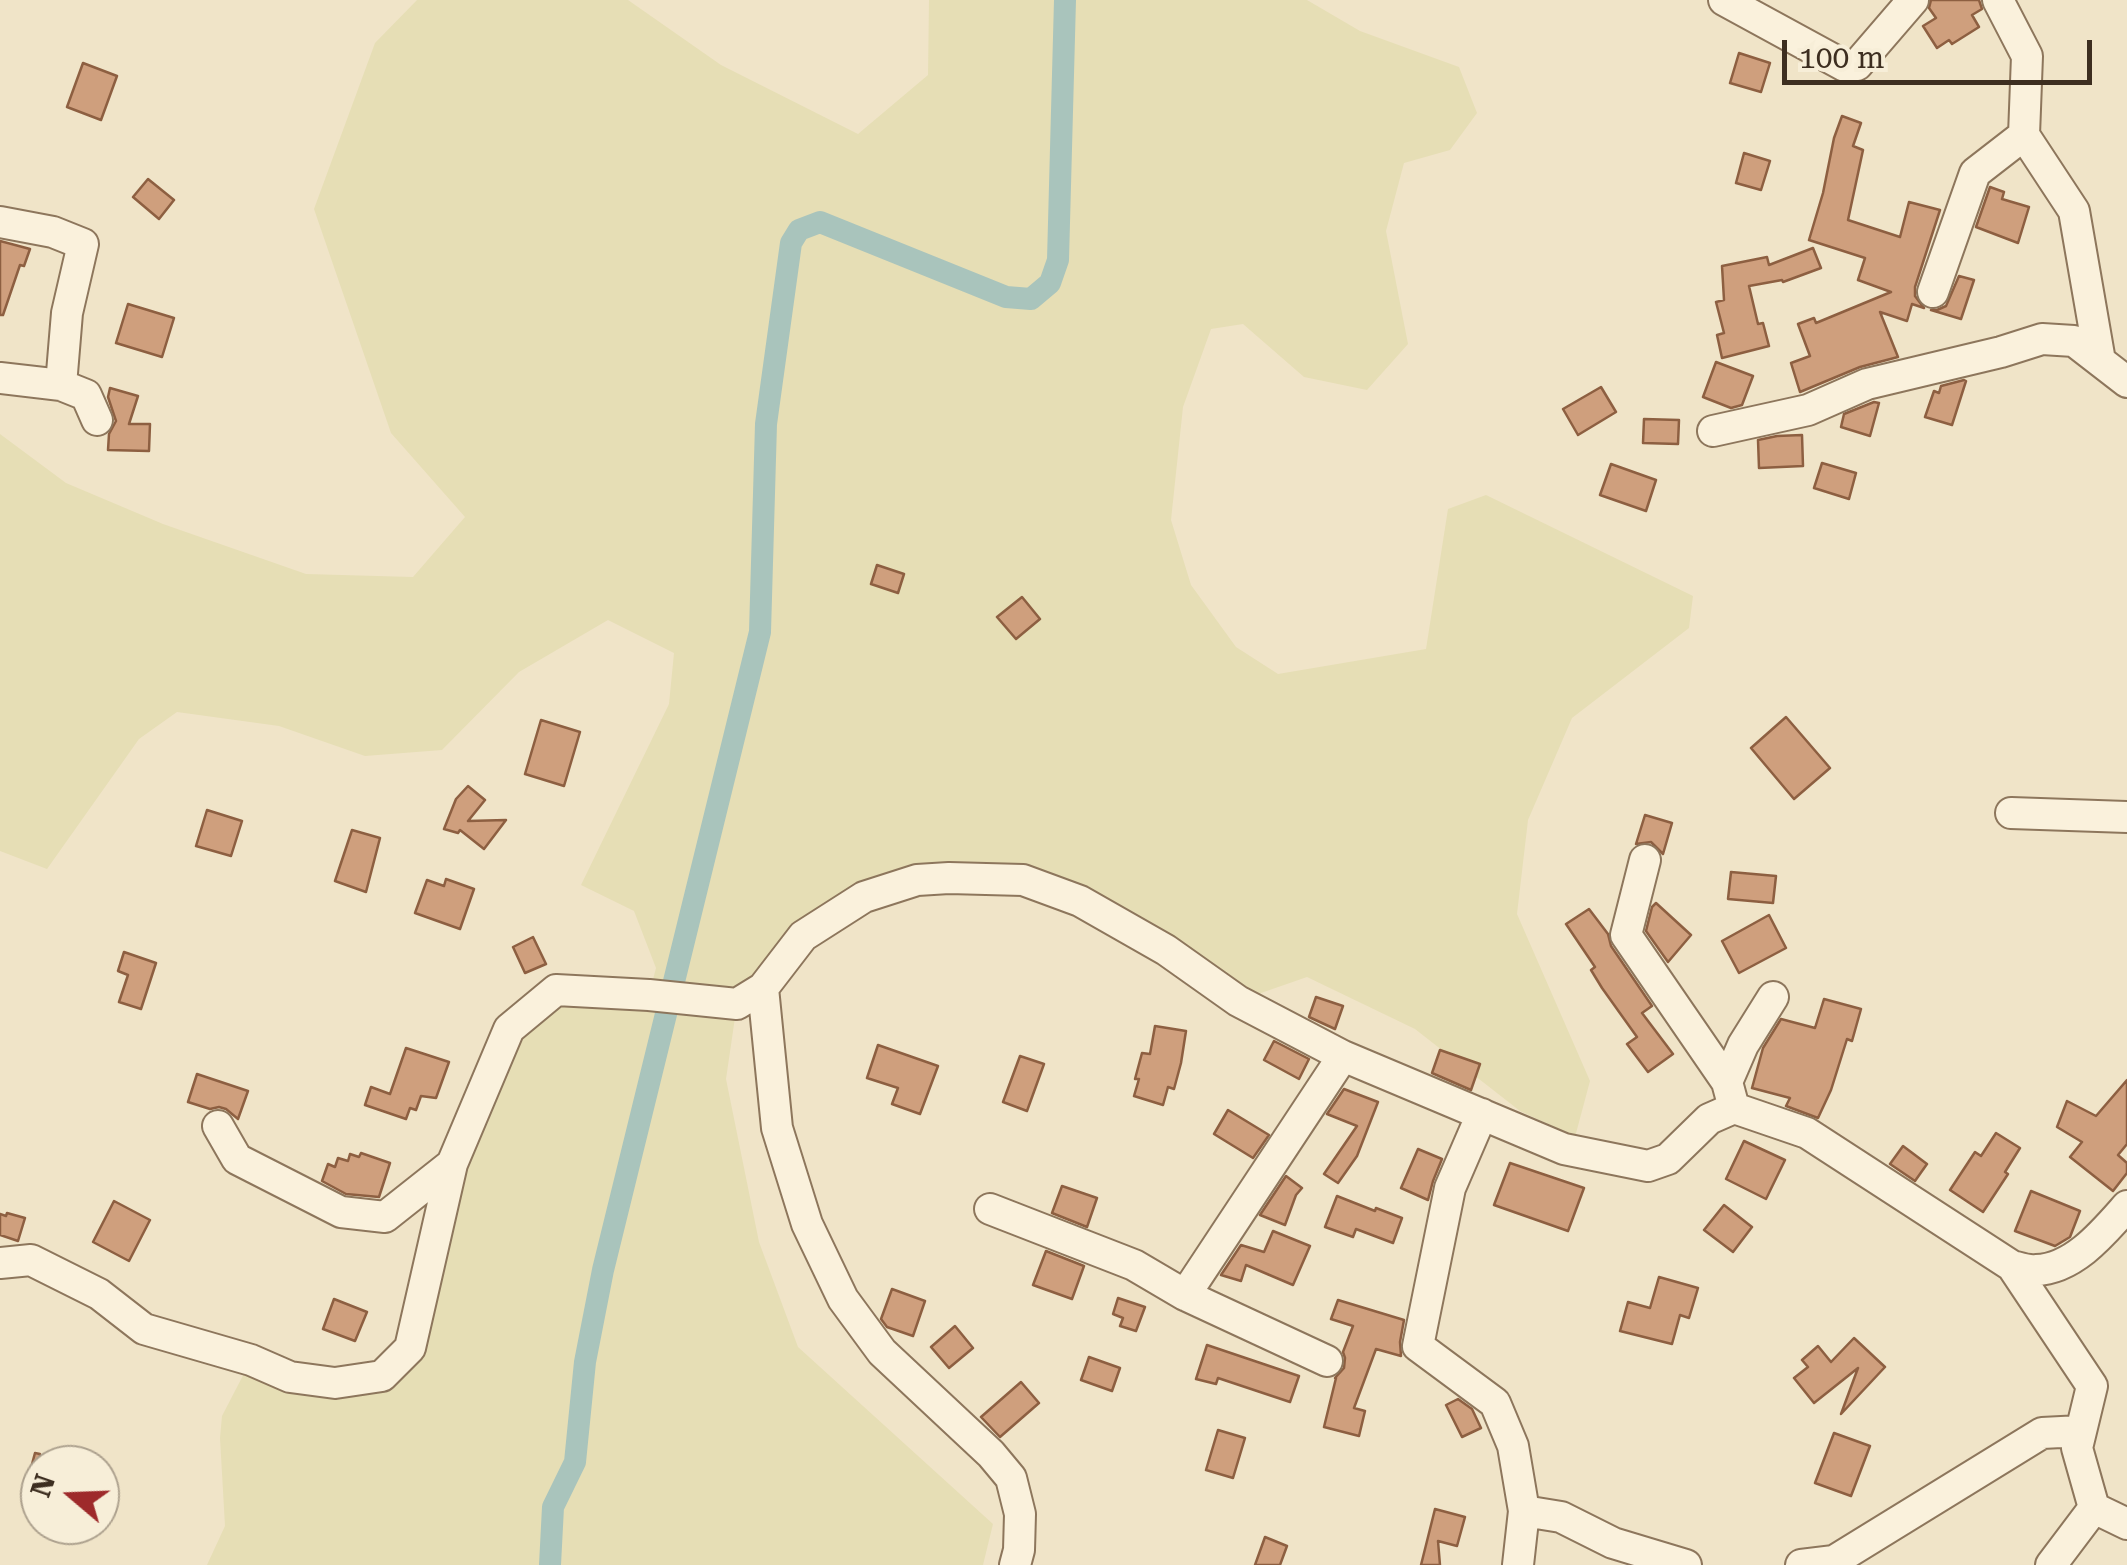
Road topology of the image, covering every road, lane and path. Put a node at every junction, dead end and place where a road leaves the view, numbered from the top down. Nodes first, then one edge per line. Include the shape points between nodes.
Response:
1 (1724, 0) edge
2 (1912, 0) edge
3 (1998, 0) edge
4 (2024, 135) junction
5 (0, 222) edge
6 (1933, 292) dead end
7 (2100, 361) junction
8 (0, 378) edge
9 (2127, 382) edge
10 (61, 386) junction
11 (96, 420) dead end
12 (1713, 430) dead end
13 (2011, 812) dead end
14 (2127, 817) edge
15 (1645, 860) dead end
16 (763, 988) junction
17 (1773, 997) dead end
18 (1342, 1056) junction
19 (1730, 1095) junction
20 (1482, 1114) junction
21 (218, 1126) dead end
22 (452, 1164) junction
23 (2127, 1206) edge
24 (990, 1209) dead end
25 (0, 1263) edge
26 (2012, 1266) junction
27 (1185, 1295) junction
28 (1326, 1361) dead end
29 (2081, 1431) junction
30 (2094, 1508) junction
31 (1524, 1511) junction
32 (2127, 1524) edge
33 (1015, 1565) edge
34 (1518, 1565) edge
35 (1686, 1565) edge
36 (1802, 1565) edge
37 (2051, 1565) edge

1 - 2 street via 1845,66 1857,65
3 - 4 street via 2027,56
4 - 6 street via 1975,173
4 - 7 street via 2074,212
5 - 10 street via 84,244 67,313
7 - 9 street
7 - 12 street via 2074,341 2042,339 1868,384 1808,410
8 - 10 street
10 - 11 street via 86,395
13 - 14 street
15 - 19 street via 1626,935
16 - 18 street via 804,936 864,897 917,880 1023,880 1080,901
16 - 22 street via 737,1004 556,990 509,1029
16 - 33 street via 777,1128 807,1224 843,1300 882,1352 1011,1478 1020,1514
17 - 19 street via 1743,1044
18 - 20 street
18 - 27 street
19 - 20 street via 1668,1159 1648,1166 1564,1148
19 - 26 street via 1807,1133
20 - 31 street via 1450,1188 1418,1346 1496,1404 1513,1446
21 - 22 street via 236,1159 342,1212 384,1217
22 - 25 street via 410,1348 382,1376 335,1383 290,1377 144,1329 98,1294 31,1260
23 - 26 street via 2066,1264 2036,1271
24 - 27 street via 1134,1265
26 - 29 street via 2092,1386
27 - 28 street
29 - 30 street via 2077,1448
29 - 36 street via 2042,1432 1834,1561
30 - 32 street
30 - 37 street
31 - 34 street
31 - 35 street via 1561,1517 1613,1543

